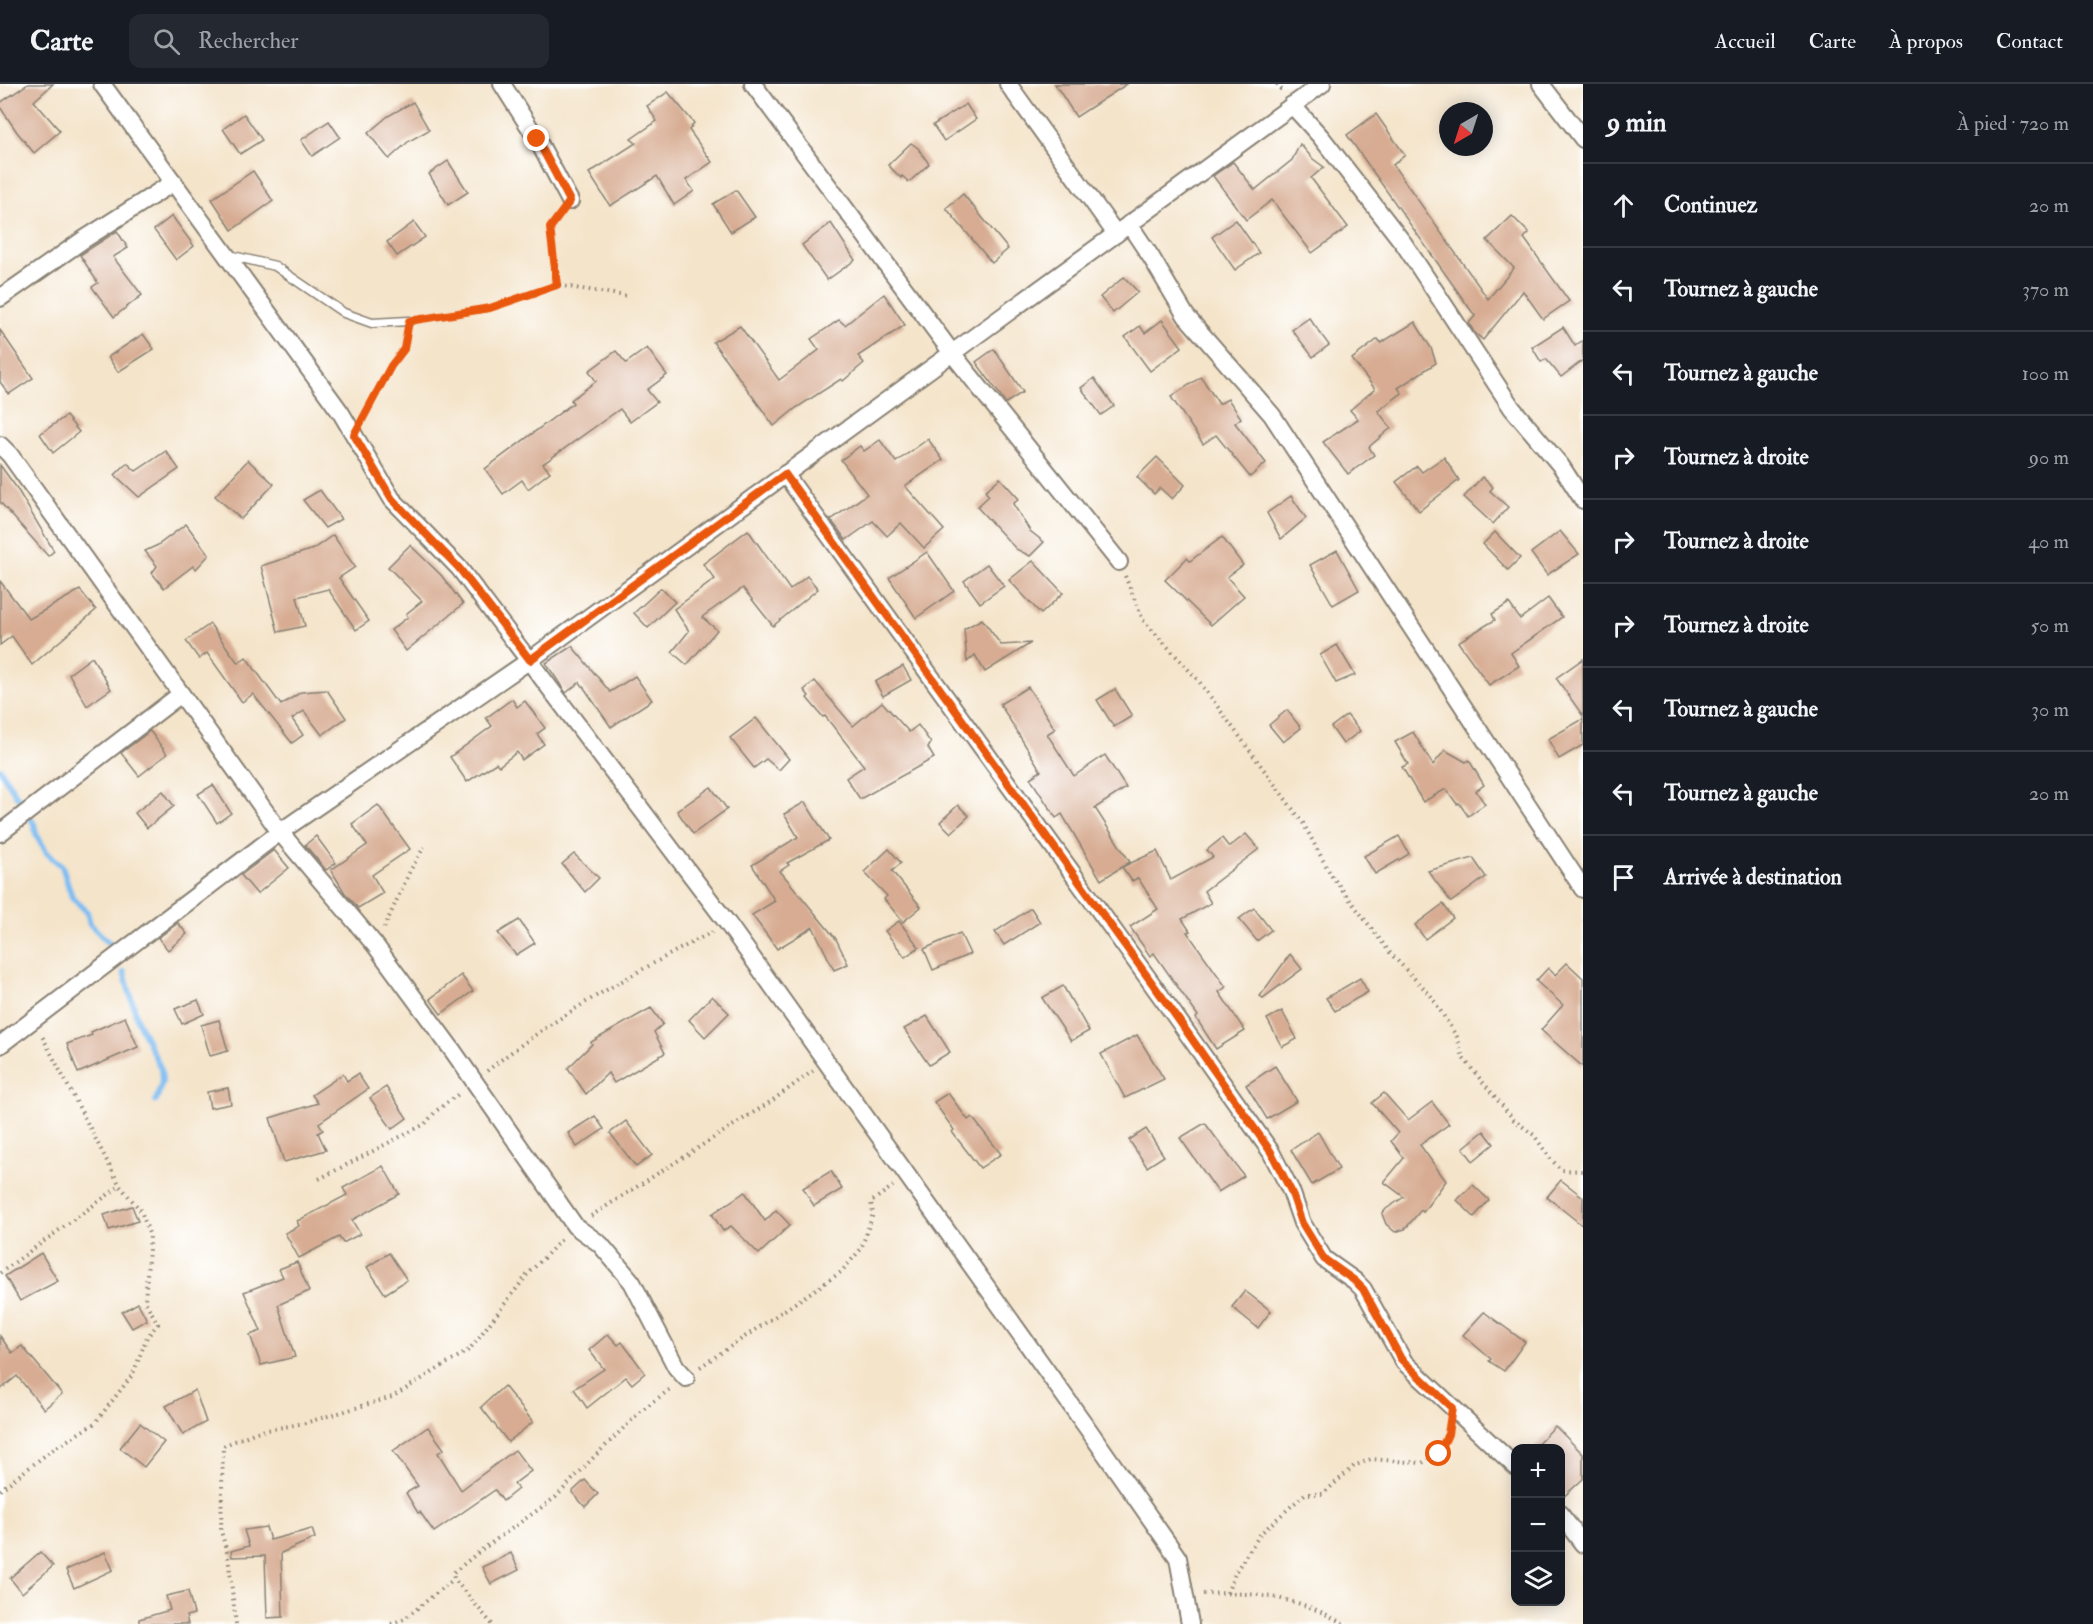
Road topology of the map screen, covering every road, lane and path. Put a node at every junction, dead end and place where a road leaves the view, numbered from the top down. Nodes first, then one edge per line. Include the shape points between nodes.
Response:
1 (102, 84) edge
2 (502, 84) edge
3 (753, 84) edge
4 (1008, 84) edge
5 (1322, 84) edge
6 (1541, 84) edge
7 (1292, 105) junction
8 (1583, 140) edge
9 (174, 182) junction
10 (570, 201) joint
11 (1122, 229) junction
12 (225, 254) junction
13 (557, 285) junction
14 (626, 296) dead end
15 (0, 298) edge
16 (409, 321) junction
17 (952, 353) junction
18 (354, 435) junction
19 (0, 446) edge
20 (785, 474) junction
21 (1583, 500) edge
22 (1119, 562) joint
23 (530, 660) junction
24 (181, 694) junction
25 (280, 832) junction
26 (0, 833) edge
27 (424, 847) dead end
28 (1583, 890) edge
29 (728, 924) junction
30 (375, 945) junction
31 (33, 1020) junction
32 (0, 1045) edge
33 (826, 1062) junction
34 (473, 1082) junction
35 (1583, 1171) edge
36 (907, 1176) junction
37 (318, 1179) dead end
38 (120, 1186) junction
39 (575, 1226) junction
40 (0, 1273) edge
41 (686, 1378) junction
42 (1452, 1408) junction
43 (1511, 1463) edge
44 (0, 1490) edge
45 (1565, 1521) edge
46 (1583, 1544) edge
47 (454, 1579) junction
48 (1227, 1593) junction
49 (1185, 1595) junction
50 (236, 1624) edge
51 (392, 1624) edge
52 (492, 1624) edge
53 (1190, 1624) edge
54 (1343, 1624) edge

1 - 9 street
2 - 10 street
3 - 17 street
4 - 11 street
5 - 7 street
6 - 8 street
7 - 11 street
7 - 21 street via 1404,244 1512,408 1561,466
9 - 12 street
9 - 15 street
10 - 13 path via 550,228
11 - 17 street
11 - 28 street via 1151,257 1186,316 1272,415
12 - 16 lane via 276,266 344,313 372,322
12 - 18 street
13 - 14 path
13 - 16 path via 490,308
16 - 18 path via 404,349
17 - 20 street
17 - 22 street
18 - 23 street via 392,499 459,568
19 - 24 street
20 - 23 street
20 - 42 street via 1271,1152 1302,1223 1324,1259 1363,1289 1401,1359
22 - 35 path via 1143,620 1198,680 1303,823 1330,874 1390,954 1431,996 1457,1037 1463,1058 1561,1170
23 - 25 street
23 - 29 street
24 - 25 street
24 - 26 street
25 - 30 street
25 - 31 street
27 - 30 path
29 - 33 street
29 - 34 path via 569,1013
30 - 34 street
31 - 32 street
31 - 38 path
33 - 36 street
33 - 39 path
34 - 37 path via 436,1110 425,1125
34 - 39 street
36 - 41 path via 871,1202 873,1214 861,1249 841,1272
36 - 49 street via 1178,1558
38 - 40 path
38 - 44 path via 141,1210 150,1236 145,1301 158,1324 147,1337 133,1374 95,1423
39 - 41 street via 600,1244 632,1282 676,1367
39 - 50 path via 526,1275 469,1350 392,1397 306,1423 256,1432 223,1446 221,1531
41 - 47 path via 643,1409 556,1497 453,1573
42 - 43 street
42 - 48 path via 1448,1434 1439,1454 1422,1463 1371,1459 1354,1466 1323,1494 1305,1494 1261,1533 1236,1571
45 - 46 street
47 - 51 path
47 - 52 path
48 - 49 path
48 - 54 path via 1289,1600
49 - 53 street

